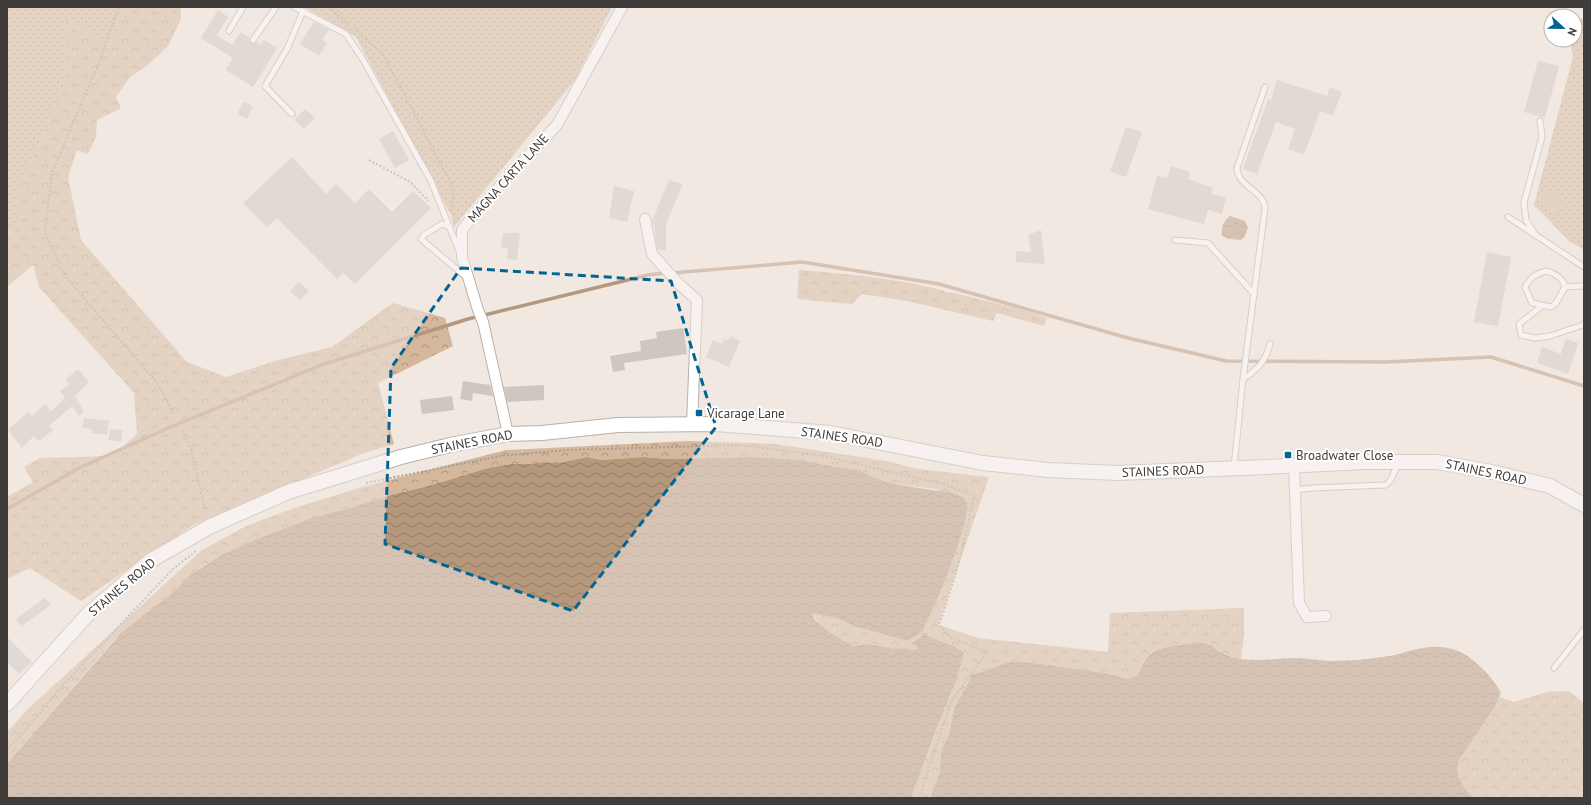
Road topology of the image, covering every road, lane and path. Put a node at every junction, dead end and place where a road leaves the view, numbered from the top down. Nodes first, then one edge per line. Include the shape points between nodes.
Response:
1 (119, 7) edge
2 (244, 7) edge
3 (276, 7) edge
4 (294, 7) edge
5 (329, 7) edge
6 (622, 7) edge
7 (303, 11) junction
8 (349, 25) dead end
9 (229, 30) dead end
10 (355, 30) dead end
11 (253, 40) dead end
12 (1265, 87) dead end
13 (292, 114) dead end
14 (1540, 121) dead end
15 (369, 160) dead end
16 (445, 215) junction
17 (1508, 217) dead end
18 (645, 219) dead end
19 (450, 227) junction
20 (1536, 236) junction
21 (1175, 240) dead end
22 (462, 257) junction
23 (1584, 268) edge
24 (468, 279) junction
25 (1584, 286) edge
26 (1565, 287) junction
27 (1254, 294) junction
28 (1542, 306) junction
29 (1584, 323) edge
30 (1270, 344) dead end
31 (1243, 379) junction
32 (174, 415) dead end
33 (692, 424) junction
34 (182, 431) dead end
35 (508, 434) junction
36 (1399, 462) junction
37 (1294, 466) junction
38 (1234, 469) junction
39 (362, 484) dead end
40 (1295, 490) junction
41 (1584, 505) edge
42 (209, 527) junction
43 (201, 547) dead end
44 (1326, 616) dead end
45 (1584, 630) edge
46 (1554, 668) dead end
47 (7, 704) edge
48 (7, 749) edge
49 (919, 798) edge

1 - 32 path via 98,65 52,173 45,233 66,277 158,384
2 - 9 lane
3 - 11 lane
4 - 7 lane
5 - 8 path
6 - 22 street, MAGNA CARTA LANE via 558,125 479,208 462,230
7 - 13 lane via 287,49 265,86
7 - 16 lane via 346,34 431,181
10 - 19 path via 383,54 454,189
12 - 27 lane via 1237,168 1241,179 1265,204
14 - 20 lane via 1542,137 1524,202 1526,220
15 - 16 path via 410,182
16 - 19 lane
17 - 20 lane
18 - 33 street via 652,254 697,300
19 - 22 lane
19 - 24 lane via 442,224 421,239
20 - 23 lane
21 - 27 lane via 1208,243
22 - 24 street, MAGNA CARTA LANE
24 - 35 street, MAGNA CARTA LANE via 483,322
25 - 26 lane
26 - 28 lane via 1552,307
26 - 28 lane via 1563,281 1547,271 1530,278 1525,287 1527,294 1532,303
27 - 31 lane
28 - 29 lane via 1519,324 1521,335 1535,338 1550,336
30 - 31 lane via 1266,358 1252,374
31 - 38 lane
33 - 35 main road, STAINES ROAD via 618,425
33 - 38 main road, STAINES ROAD via 832,433 983,463 1048,470 1119,473
34 - 42 path via 191,449
35 - 42 main road, STAINES ROAD via 401,457 288,492
36 - 37 main road, STAINES ROAD
36 - 40 lane via 1386,485
36 - 41 main road, STAINES ROAD via 1438,462 1492,472 1550,486
37 - 38 main road, STAINES ROAD
37 - 40 street
39 - 49 path via 500,456 567,450 740,445 818,455 946,484 974,496 967,533 940,624 950,636 986,652 951,702
40 - 44 street via 1299,603 1307,617
42 - 47 main road, STAINES ROAD via 150,561 89,613
43 - 48 path via 172,570 63,685
45 - 46 lane

